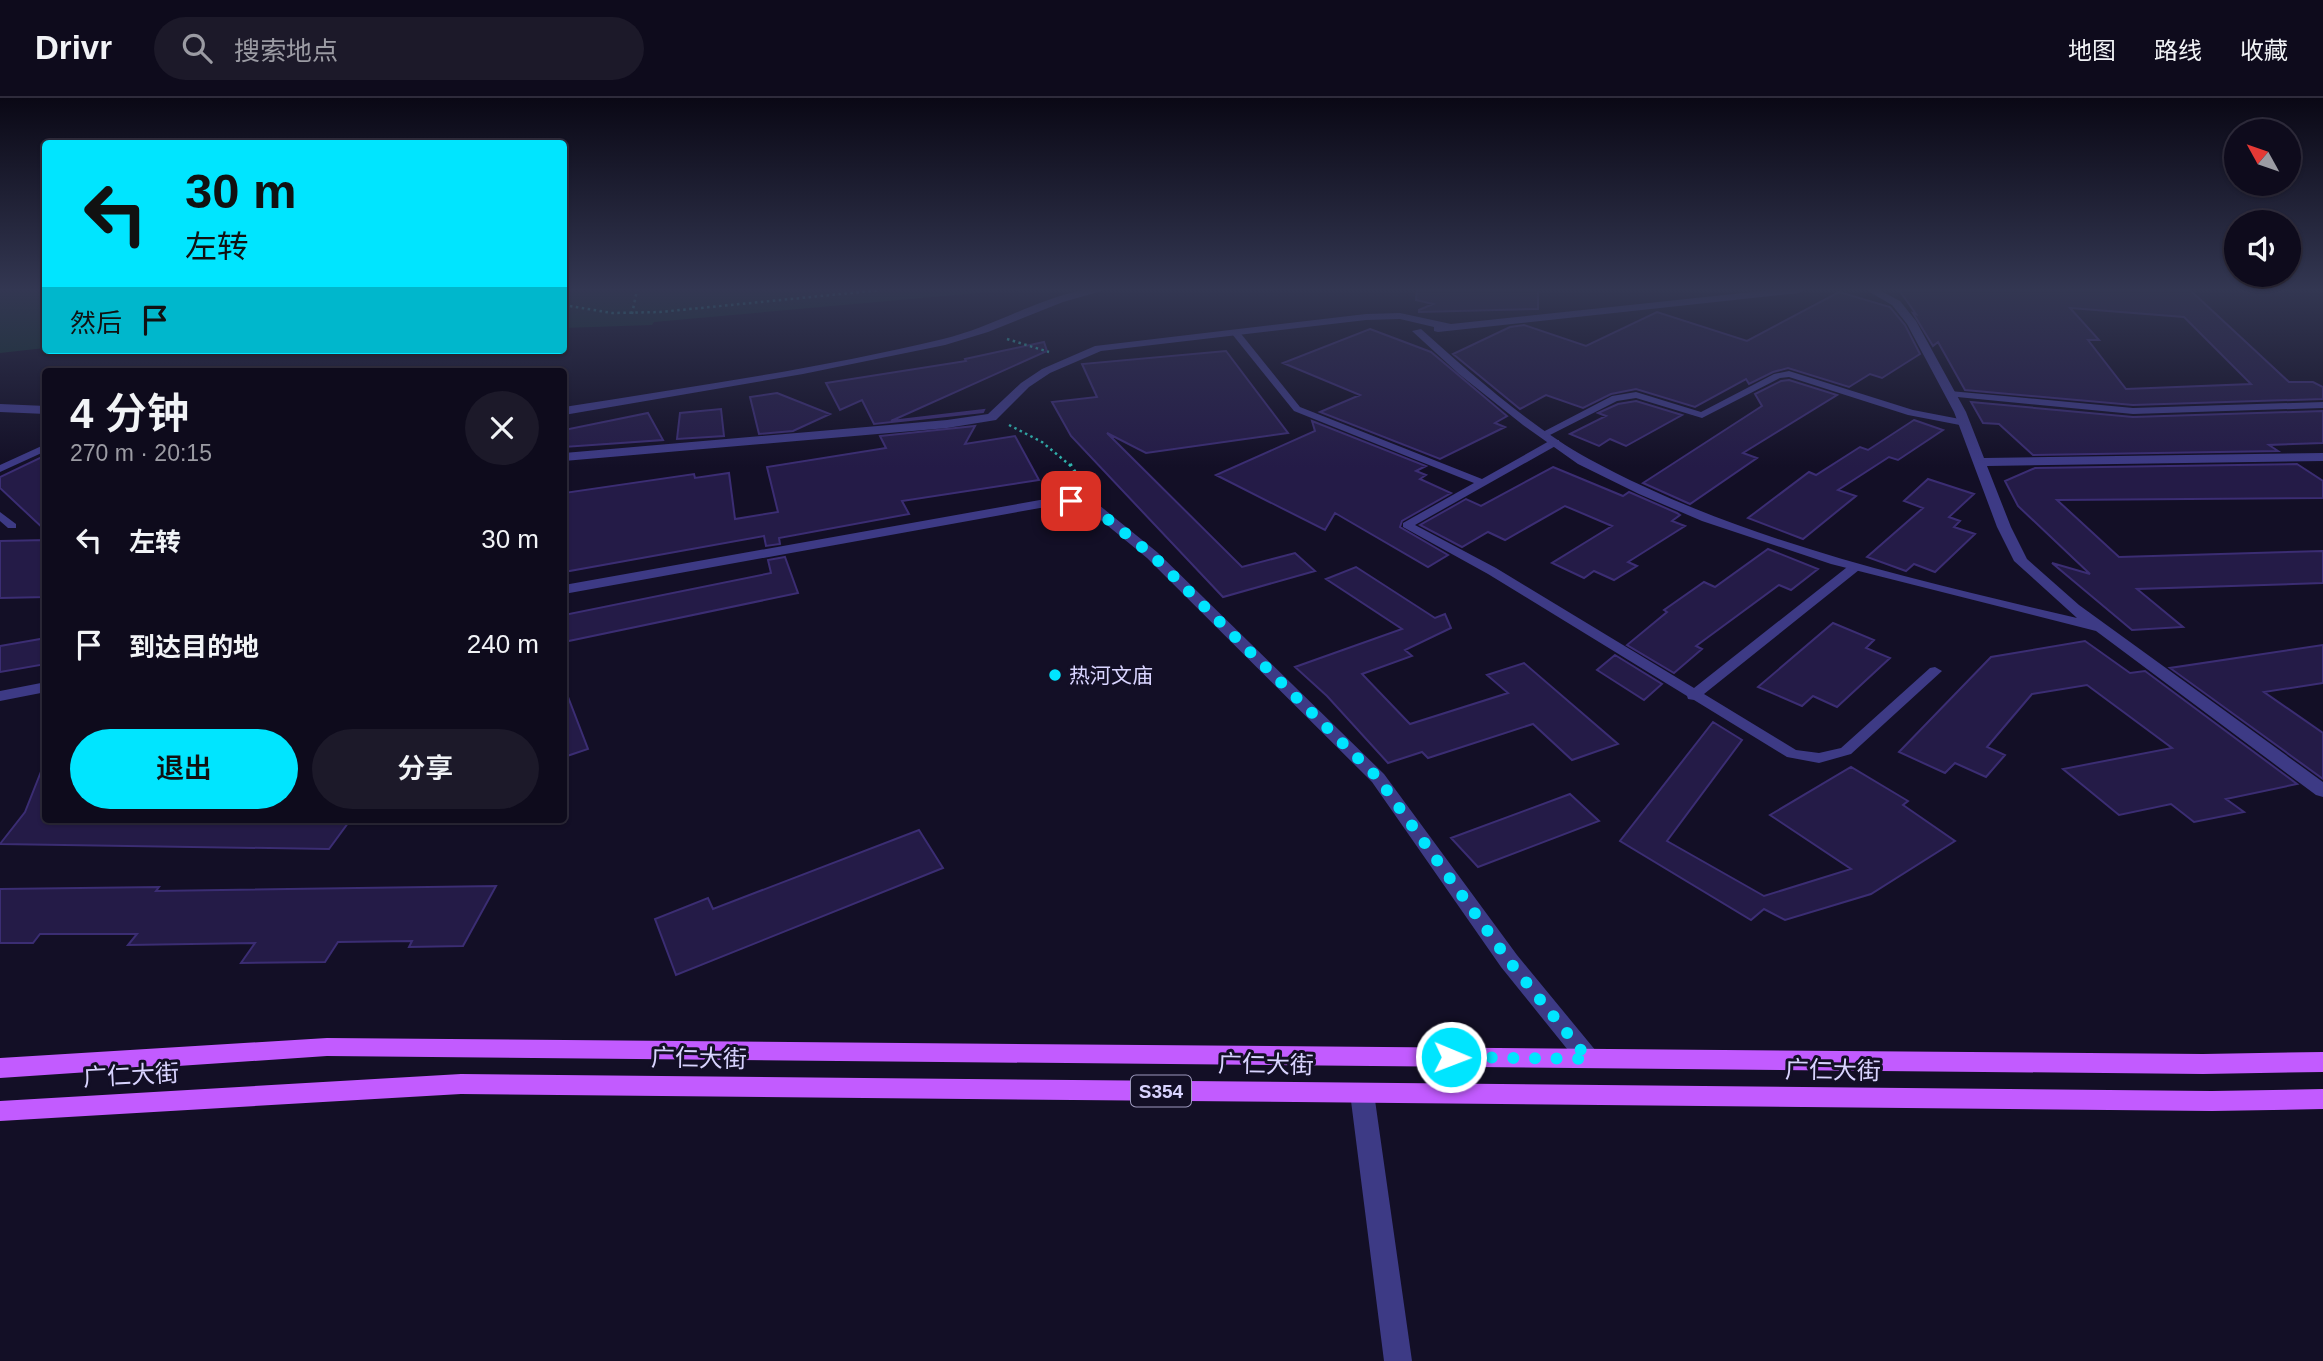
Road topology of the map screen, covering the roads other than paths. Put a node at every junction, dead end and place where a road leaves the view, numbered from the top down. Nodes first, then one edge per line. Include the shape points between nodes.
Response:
1 (914, 349) edge
2 (1097, 349) edge
3 (1249, 349) edge
4 (1436, 349) edge
5 (1924, 349) edge
6 (1950, 394) junction
7 (2323, 405) edge
8 (0, 408) edge
9 (42, 410) edge
10 (567, 410) edge
11 (1965, 423) junction
12 (1549, 438) junction
13 (42, 449) edge
14 (567, 457) edge
15 (2323, 457) edge
16 (1979, 462) junction
17 (0, 469) edge
18 (1483, 483) junction
19 (0, 515) edge
20 (12, 526) dead end
21 (1856, 567) junction
22 (567, 589) edge
23 (2101, 628) junction
24 (1935, 671) dead end
25 (42, 688) edge
26 (0, 696) edge
27 (1693, 696) junction
28 (2323, 791) edge
29 (1588, 1059) junction
30 (2323, 1062) edge
31 (0, 1068) edge
32 (1362, 1093) junction
33 (2323, 1099) edge
34 (0, 1111) edge
35 (1398, 1361) edge

1 - 10 street
2 - 14 street via 1046,370 992,418
3 - 18 lane via 1297,409
4 - 12 street
5 - 6 street
6 - 7 lane via 2133,411
6 - 11 street
8 - 9 street
11 - 12 lane via 1911,413 1789,374 1702,415 1636,395 1615,398
11 - 16 street
12 - 18 lane
12 - 21 street via 1581,460 1644,491 1776,543
13 - 17 lane
15 - 16 street
16 - 23 street via 2021,561
18 - 27 lane via 1407,525 1492,571
19 - 20 lane
21 - 23 street
21 - 27 lane
22 - 29 street via 1040,504 1089,504 1152,555 1378,778 1509,961
23 - 28 street
24 - 27 lane via 1846,751 1819,758 1792,754
25 - 26 street
29 - 30 main road, 广仁大街 / S354
29 - 31 main road, 广仁大街 / S354 via 327,1047
32 - 33 main road, 广仁大街 / S354
32 - 34 main road, 广仁大街 / S354 via 461,1084
32 - 35 street

